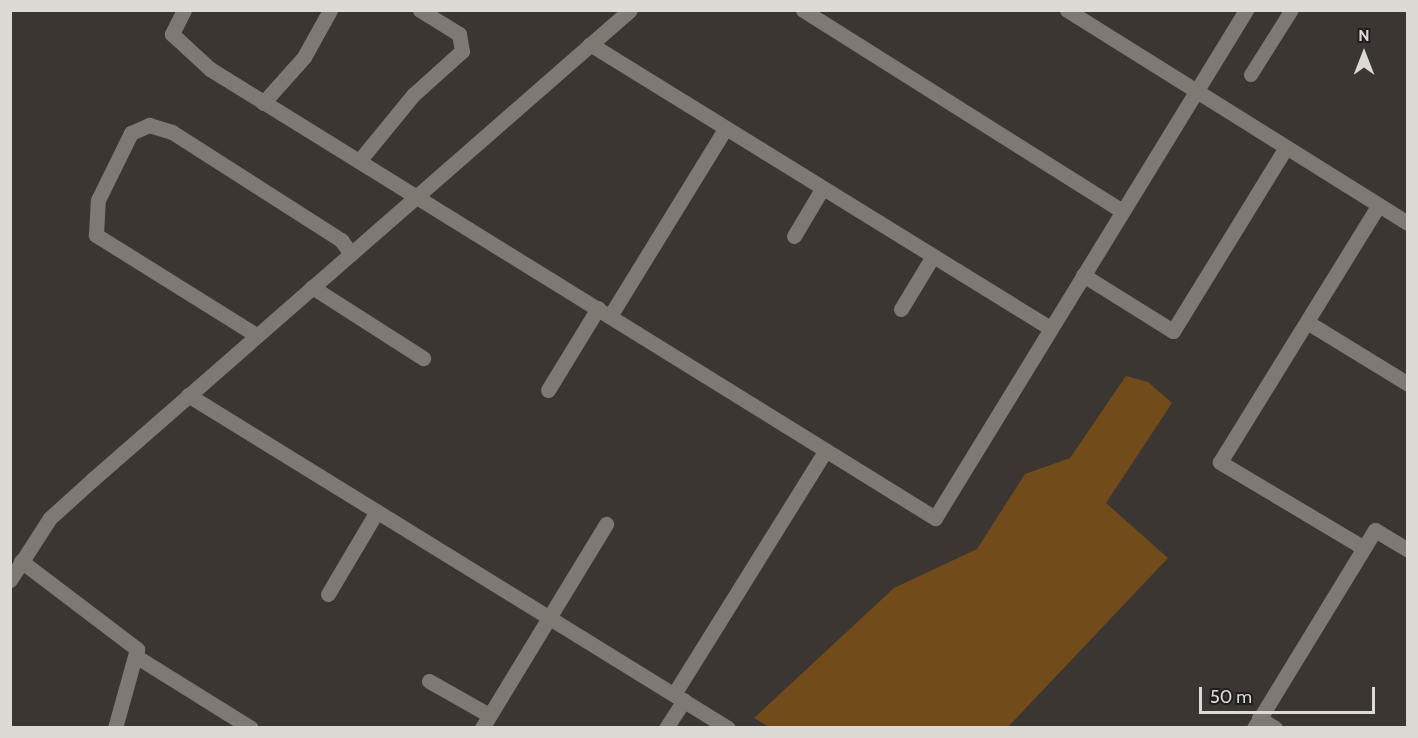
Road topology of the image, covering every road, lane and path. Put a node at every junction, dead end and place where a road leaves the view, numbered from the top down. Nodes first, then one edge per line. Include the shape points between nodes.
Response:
1 (184, 10) edge
2 (330, 10) edge
3 (420, 10) edge
4 (630, 10) edge
5 (803, 10) edge
6 (1067, 10) edge
7 (1246, 10) edge
8 (1292, 10) edge
9 (590, 44) junction
10 (1251, 75) dead end
11 (1197, 90) junction
12 (262, 103) junction
13 (725, 129) junction
14 (1285, 149) junction
15 (359, 161) junction
16 (822, 189) junction
17 (418, 197) junction
18 (1379, 205) junction
19 (1122, 211) junction
20 (1407, 223) edge
21 (794, 236) dead end
22 (351, 254) junction
23 (933, 256) junction
24 (1083, 275) junction
25 (312, 287) junction
26 (901, 309) dead end
27 (604, 312) junction
28 (1307, 322) junction
29 (1050, 328) junction
30 (256, 336) junction
31 (423, 358) dead end
32 (1407, 384) edge
33 (548, 390) dead end
34 (188, 395) junction
35 (826, 450) junction
36 (377, 511) junction
37 (606, 524) dead end
38 (1364, 548) junction
39 (1407, 550) edge
40 (21, 561) junction
41 (10, 580) edge
42 (328, 594) dead end
43 (549, 617) junction
44 (137, 657) junction
45 (429, 681) dead end
46 (679, 697) junction
47 (486, 721) edge
48 (1257, 723) edge
49 (116, 728) edge
50 (251, 728) edge
51 (666, 728) edge
52 (728, 728) edge
53 (1275, 728) edge

1 - 12 street via 172,34 210,69
2 - 12 street via 304,57
3 - 15 street via 459,34 462,51 413,95
4 - 9 street
5 - 19 street
6 - 11 street
7 - 11 street
8 - 10 lane
9 - 13 street
9 - 17 street
11 - 14 street
11 - 19 street
12 - 15 street
13 - 16 street
13 - 27 street
14 - 18 street
14 - 24 street via 1173,331
15 - 17 street
16 - 21 street
16 - 23 street
17 - 22 street
17 - 27 street
18 - 20 street
18 - 28 street
19 - 24 street
22 - 25 street
22 - 30 street via 341,240 172,132 149,124 131,133 98,200 96,235
23 - 26 street
23 - 29 street
24 - 29 street
25 - 30 street
25 - 31 street
27 - 33 street
27 - 35 street
28 - 32 street
28 - 38 street via 1220,462
29 - 35 street via 935,518
30 - 34 street
34 - 36 street
34 - 40 street via 50,518
35 - 46 street
36 - 42 street
36 - 43 street
37 - 43 street
38 - 39 street via 1375,530
38 - 48 street
40 - 41 street
40 - 44 street via 137,649
43 - 46 street
43 - 47 street
44 - 49 street
44 - 50 street
45 - 47 street
46 - 51 street
46 - 52 street
48 - 53 street

